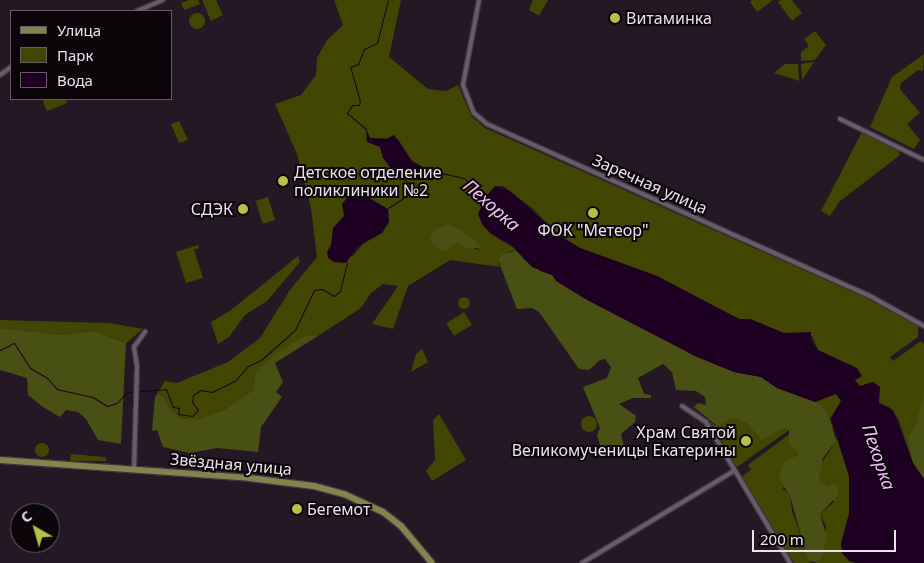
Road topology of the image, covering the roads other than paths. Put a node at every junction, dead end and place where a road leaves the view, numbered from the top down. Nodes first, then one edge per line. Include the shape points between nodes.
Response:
1 (163, 0) edge
2 (479, 0) edge
3 (139, 10) edge
4 (840, 118) dead end
5 (924, 160) edge
6 (924, 326) edge
7 (145, 332) dead end
8 (682, 406) dead end
9 (0, 460) edge
10 (134, 470) junction
11 (734, 471) junction
12 (432, 563) edge
13 (582, 563) edge
14 (790, 563) edge

1 - 3 street
2 - 6 street, Заречная улица via 463,85 474,113 487,124 868,295
4 - 5 street
7 - 10 street via 134,347
8 - 11 street via 706,422
9 - 10 main road, Звёздная улица
10 - 12 main road, Звёздная улица via 292,482 344,494 390,517
11 - 13 street
11 - 14 street

